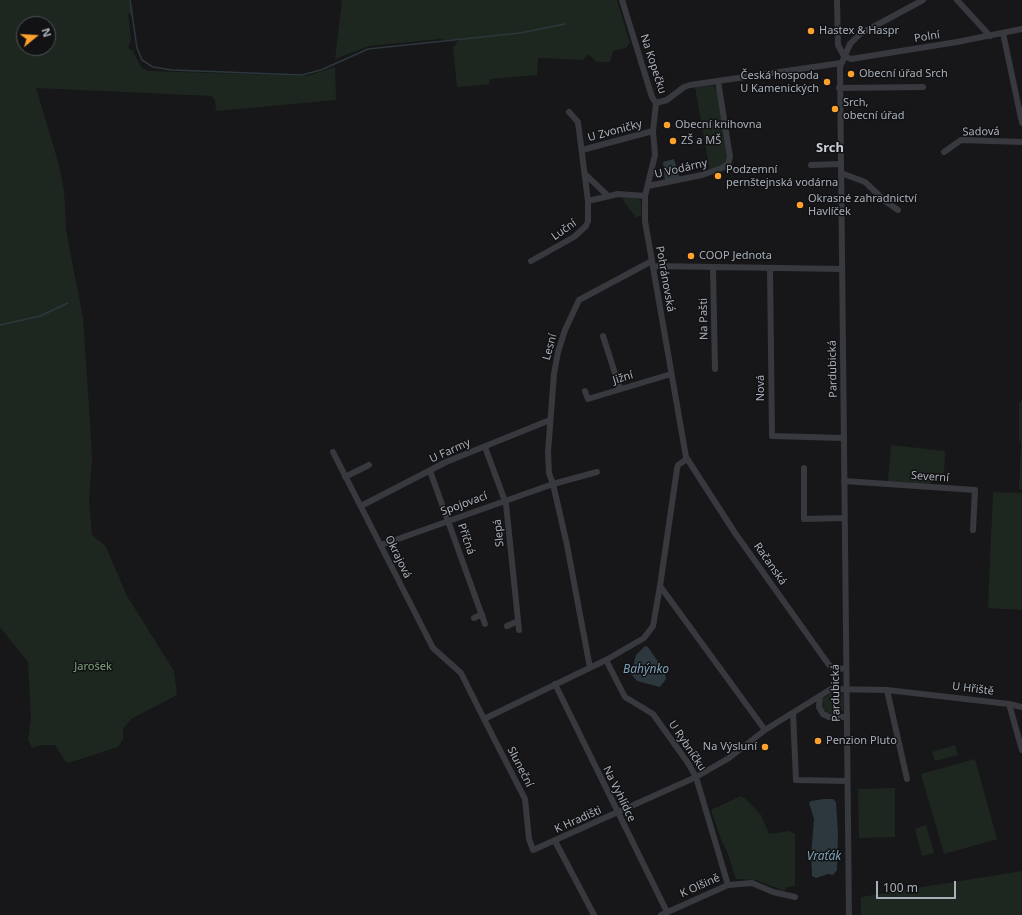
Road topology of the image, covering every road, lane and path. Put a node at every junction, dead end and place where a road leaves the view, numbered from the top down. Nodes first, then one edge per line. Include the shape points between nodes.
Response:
1 (622, 0) edge
2 (837, 0) edge
3 (923, 0) edge
4 (957, 0) edge
5 (1022, 29) edge
6 (1003, 33) junction
7 (990, 36) junction
8 (844, 56) junction
9 (841, 63) junction
10 (718, 81) junction
11 (923, 87) dead end
12 (839, 88) junction
13 (656, 103) junction
14 (569, 112) dead end
15 (1022, 123) edge
16 (653, 131) junction
17 (1022, 142) edge
18 (582, 150) junction
19 (944, 152) dead end
20 (841, 164) junction
21 (811, 165) dead end
22 (841, 173) junction
23 (585, 174) junction
24 (648, 186) junction
25 (608, 196) junction
26 (646, 196) junction
27 (588, 202) junction
28 (898, 210) dead end
29 (531, 261) dead end
30 (652, 264) junction
31 (713, 268) junction
32 (770, 268) junction
33 (842, 269) junction
34 (603, 336) dead end
35 (715, 369) dead end
36 (671, 374) junction
37 (620, 389) junction
38 (586, 391) dead end
39 (550, 420) junction
40 (843, 438) junction
41 (485, 447) junction
42 (333, 452) dead end
43 (687, 459) junction
44 (369, 465) dead end
45 (804, 468) dead end
46 (430, 471) junction
47 (597, 472) dead end
48 (345, 477) junction
49 (844, 481) junction
50 (553, 484) junction
51 (505, 500) junction
52 (361, 506) junction
53 (844, 518) junction
54 (449, 520) junction
55 (973, 530) dead end
56 (382, 545) junction
57 (660, 586) junction
58 (482, 614) junction
59 (474, 618) dead end
60 (518, 621) junction
61 (485, 624) dead end
62 (507, 626) dead end
63 (518, 630) dead end
64 (606, 660) junction
65 (590, 668) junction
66 (846, 668) junction
67 (556, 684) junction
68 (846, 689) junction
69 (887, 690) junction
70 (820, 696) junction
71 (1009, 704) junction
72 (1022, 707) edge
73 (793, 713) junction
74 (846, 717) junction
75 (484, 718) junction
76 (765, 730) junction
77 (1022, 750) edge
78 (696, 777) junction
79 (907, 779) dead end
80 (847, 781) junction
81 (618, 814) junction
82 (555, 841) junction
83 (533, 850) joint
84 (728, 884) junction
85 (795, 897) dead end
86 (664, 914) edge
87 (594, 915) edge
88 (849, 915) edge

1 - 13 street, Na Kopečku
2 - 8 street via 838,45
3 - 8 street, Pardubická via 864,32 850,44
4 - 7 street
5 - 6 street, Polní
6 - 7 street, Polní
6 - 15 street
7 - 8 street, Polní via 850,59
8 - 9 street, Pardubická
9 - 10 street, Na Kopečku
9 - 12 street, Pardubická
10 - 13 street, Na Kopečku via 684,87 667,100
10 - 24 street, U Vodárny via 730,157 728,164 702,176
11 - 12 street
12 - 20 street, Pardubická
13 - 16 street, Pohránovská
14 - 18 street, U Zvoničky via 578,122
16 - 18 street, U Zvoničky
16 - 24 street, Pohránovská via 654,160
17 - 19 street, Sadová via 961,140
18 - 23 street, U Zvoničky
20 - 21 street
20 - 22 street, Pardubická
22 - 28 street via 865,182
22 - 33 street, Pardubická
23 - 25 street
23 - 27 street, U Zvoničky
24 - 26 street, Pohránovská
25 - 26 street
25 - 27 street
26 - 30 street, Pohránovská via 645,221
27 - 29 street, Luční via 586,226 574,237
30 - 31 street
30 - 36 street, Pohránovská
30 - 39 street, Lesní via 579,300 558,352
31 - 32 street
31 - 35 street, Na Pašti
32 - 33 street
32 - 40 street, Nová via 772,436
33 - 40 street, Pardubická
34 - 37 street
36 - 37 street, Jižní
36 - 43 street, Pohránovská
37 - 38 street, Jižní via 588,399
39 - 41 street, U Farmy
39 - 50 street, Lesní via 549,472
40 - 49 street, Pardubická
41 - 46 street, U Farmy
41 - 51 street, Slepá
42 - 48 street, Okrajová
43 - 57 street via 678,465 677,469
43 - 66 street, Račanská via 735,533 829,665 834,668
44 - 48 street
45 - 53 street via 804,519
46 - 52 street, U Farmy
46 - 54 street, Příčná
47 - 50 street
48 - 52 street, Okrajová
49 - 53 street, Pardubická
49 - 55 street, Severní via 975,490
50 - 51 street, Spojovací
50 - 65 street, Lesní
51 - 54 street, Spojovací
51 - 60 street, Slepá
52 - 56 street, Okrajová
53 - 66 street, Pardubická
54 - 56 street, Spojovací
54 - 58 street, Příčná
56 - 75 street, Okrajová via 433,648 461,673
57 - 64 street via 652,630 644,638
57 - 76 street
58 - 59 street
58 - 61 street, Příčná
60 - 62 street
60 - 63 street, Slepá
64 - 65 street
64 - 78 street, U Rybníčku via 625,697 653,714
65 - 67 street
66 - 68 street, Pardubická
67 - 75 street
67 - 81 street, Na Vyhlídce
68 - 69 street, U Hřiště
68 - 70 street via 831,689
68 - 74 street, Pardubická
69 - 71 street, U Hřiště
69 - 79 street
70 - 73 street
70 - 74 street via 819,707 823,714
71 - 72 street, U Hřiště
71 - 77 street
73 - 76 street
73 - 80 street via 796,780
74 - 80 street, Pardubická
75 - 83 street, Sluneční via 525,799 529,839
76 - 78 street via 730,758
78 - 81 street, K Hradišti
78 - 84 street, U Rybníčku
80 - 88 street, Pardubická
81 - 82 street, K Hradišti
81 - 86 street, Na Vyhlídce
82 - 83 street, K Hradišti
82 - 87 street
84 - 85 street, K Olšině via 752,883 773,892
84 - 86 street, K Olšině

